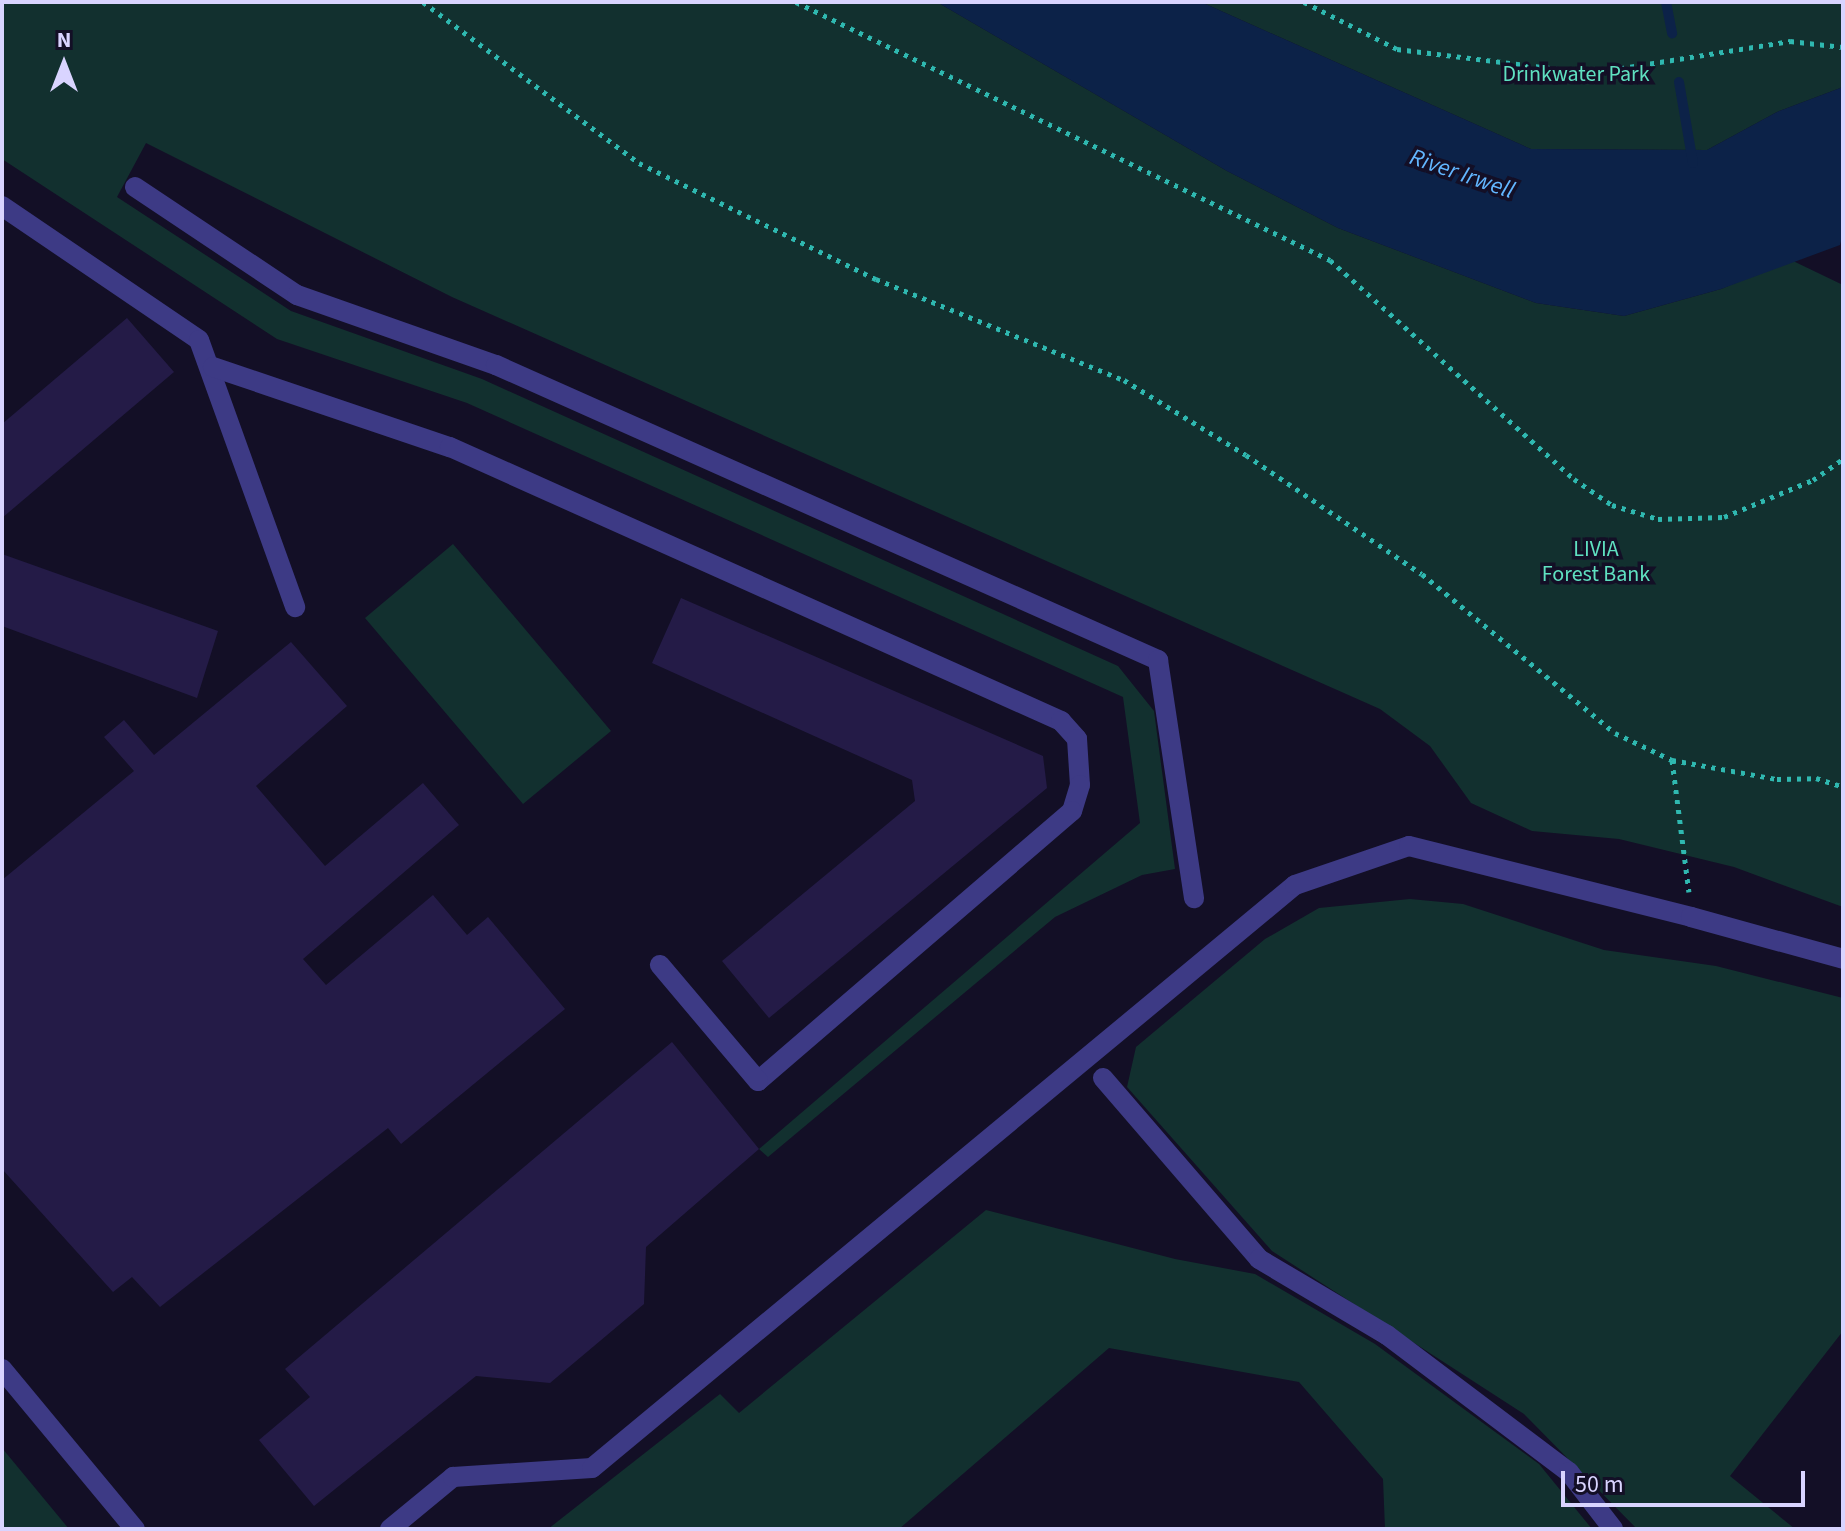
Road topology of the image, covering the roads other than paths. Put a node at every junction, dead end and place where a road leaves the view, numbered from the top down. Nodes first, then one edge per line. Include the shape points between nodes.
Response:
1 (135, 187) dead end
2 (2, 206) edge
3 (213, 367) junction
4 (295, 607) dead end
5 (1194, 898) dead end
6 (1843, 959) edge
7 (660, 965) dead end
8 (1103, 1078) dead end
9 (2, 1369) edge
10 (135, 1529) edge
11 (390, 1529) edge
12 (1613, 1529) edge

1 - 5 street via 297,295 496,365 1158,660
2 - 3 street via 199,340
3 - 4 street
3 - 7 street via 450,447 1061,721 1077,739 1080,785 1072,811 758,1081
6 - 11 street via 1409,846 1295,885 592,1468 453,1477
8 - 12 street via 1259,1259 1387,1335 1569,1472
9 - 10 street

